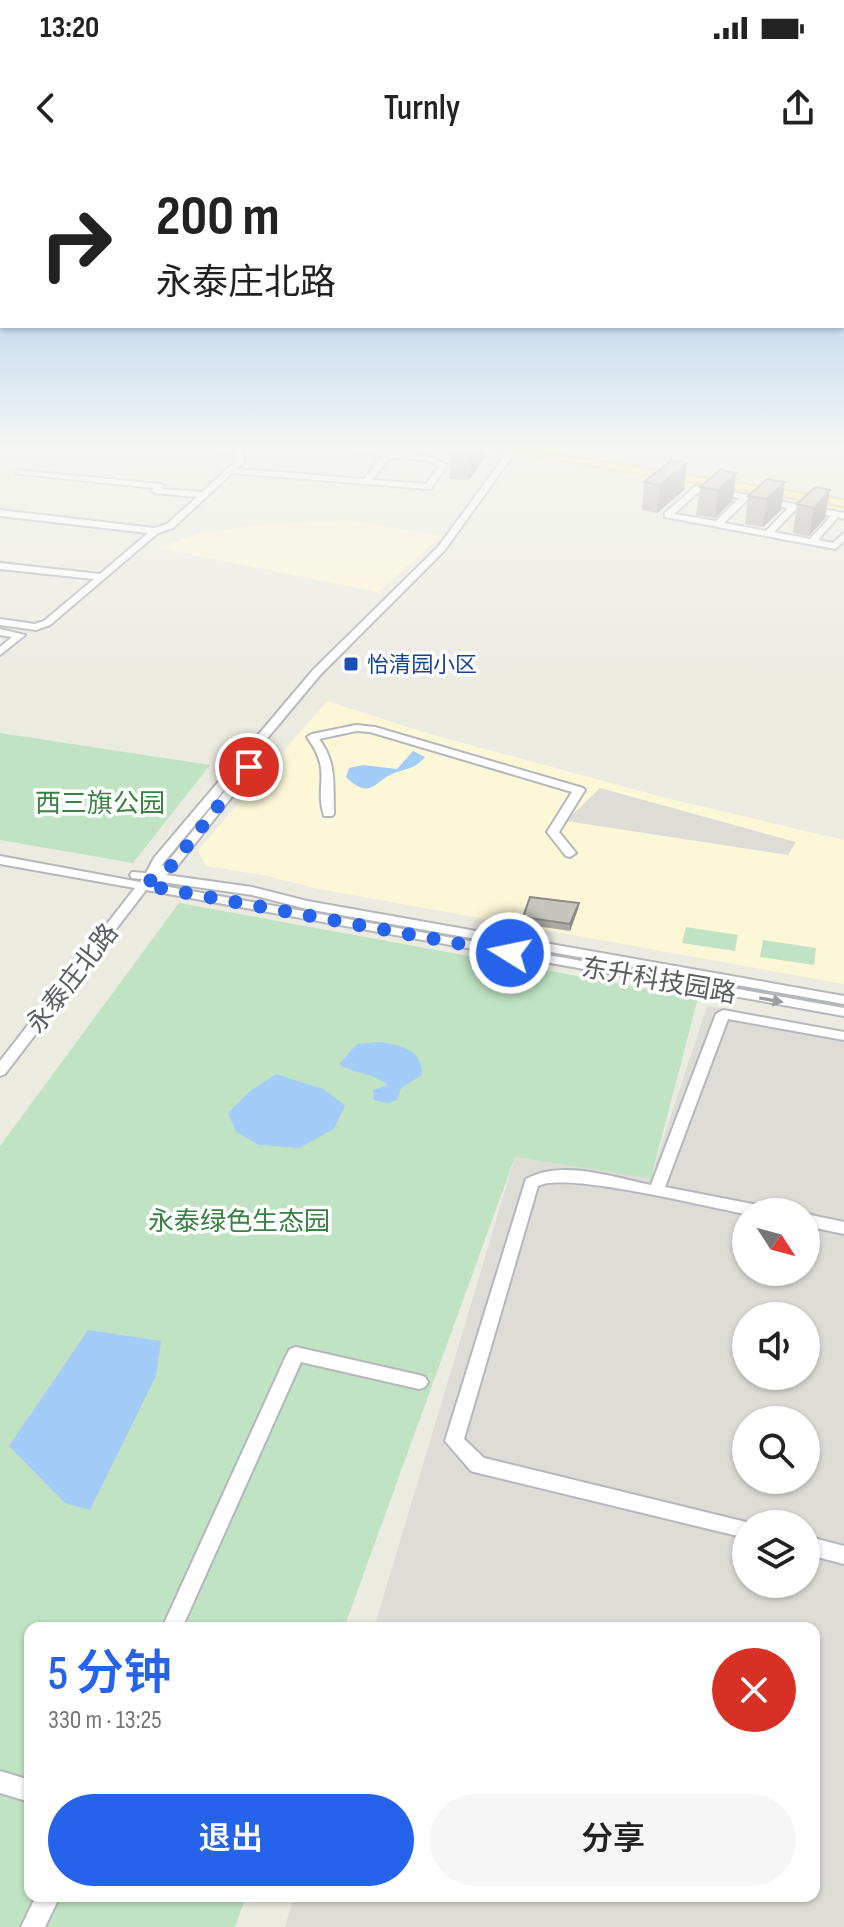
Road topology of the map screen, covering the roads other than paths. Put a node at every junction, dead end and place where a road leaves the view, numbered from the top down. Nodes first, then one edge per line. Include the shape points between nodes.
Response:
1 (133, 528) edge
2 (163, 528) edge
3 (464, 528) edge
4 (736, 528) edge
5 (772, 528) edge
6 (827, 528) edge
7 (155, 531) junction
8 (767, 534) junction
9 (844, 536) edge
10 (812, 542) junction
11 (840, 546) edge
12 (0, 566) edge
13 (102, 577) junction
14 (0, 622) edge
15 (0, 632) edge
16 (0, 652) edge
17 (328, 814) dead end
18 (0, 852) edge
19 (570, 853) dead end
20 (0, 860) edge
21 (150, 879) junction
22 (844, 1000) edge
23 (844, 1012) edge
24 (844, 1036) edge
25 (0, 1071) edge
26 (656, 1191) junction
27 (732, 1206) edge
28 (820, 1223) edge
29 (844, 1228) edge
30 (419, 1382) dead end
31 (732, 1527) edge
32 (820, 1549) edge
33 (844, 1555) edge
34 (175, 1622) edge
35 (0, 1782) edge
36 (24, 1789) edge
37 (45, 1902) edge
38 (33, 1927) edge

1 - 7 street
2 - 7 street
3 - 21 street, 永泰庄北路 via 442,559 327,675 171,866
4 - 8 street
5 - 8 street
6 - 10 street
7 - 13 street
8 - 10 street
9 - 11 street
10 - 11 street
12 - 13 street
13 - 14 street via 47,623 36,627
15 - 16 street via 20,635
17 - 19 street via 331,777 324,751 312,737 371,729 579,790 553,832
18 - 21 street
20 - 21 street
21 - 22 street, 东升科技园路 via 252,891
21 -> 23 street, 东升科技园路
21 - 25 street, 永泰庄北路
24 - 26 street via 723,1014
26 - 27 street
26 - 31 street via 560,1175 531,1183 454,1441 478,1465
28 - 29 street
30 - 34 street via 296,1354
32 - 33 street
35 - 36 street
37 - 38 street

